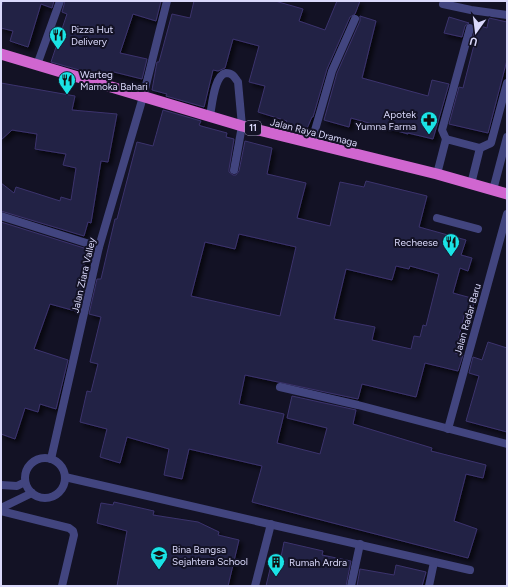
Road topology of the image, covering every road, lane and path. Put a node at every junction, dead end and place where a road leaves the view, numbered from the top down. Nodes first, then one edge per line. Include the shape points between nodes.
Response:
1 (60, 1) edge
2 (167, 1) edge
3 (443, 4) dead end
4 (507, 14) edge
5 (354, 19) dead end
6 (470, 28) dead end
7 (1, 54) edge
8 (37, 65) junction
9 (507, 83) edge
10 (143, 97) junction
11 (210, 116) junction
12 (242, 126) junction
13 (507, 137) edge
14 (446, 140) junction
15 (311, 144) junction
16 (480, 148) junction
17 (234, 170) dead end
18 (437, 174) junction
19 (471, 184) junction
20 (493, 190) junction
21 (507, 194) edge
22 (507, 214) edge
23 (1, 216) edge
24 (437, 218) dead end
25 (478, 229) dead end
26 (99, 247) junction
27 (280, 387) dead end
28 (448, 429) junction
29 (507, 444) edge
30 (51, 459) junction
31 (65, 477) junction
32 (25, 482) junction
33 (1, 485) edge
34 (32, 493) junction
35 (1, 509) edge
36 (271, 524) junction
37 (360, 544) junction
38 (434, 562) junction
39 (470, 570) dead end
40 (62, 586) edge
41 (255, 586) edge
42 (351, 586) edge
43 (429, 586) edge

1 - 8 street
2 - 10 street, Jalan Ziara Valley
3 - 4 street
5 - 15 street via 332,71
6 - 14 street via 442,130
7 - 8 highway, Jalan Raya Dramaga / 11
8 - 10 highway, Jalan Raya Dramaga / 11
9 - 16 street via 491,143
10 - 11 highway, Jalan Raya Dramaga / 11
10 - 26 street, Jalan Ziara Valley
11 - 12 highway, Jalan Raya Dramaga / 11
11 - 12 street via 217,82 221,75 230,74 235,76 238,82
12 - 15 highway, Jalan Raya Dramaga / 11
12 - 17 street
13 - 20 street
14 - 16 street
14 - 18 street
15 - 18 highway, Jalan Raya Dramaga / 11
16 - 19 street
18 - 19 highway, Jalan Raya Dramaga / 11
19 - 20 highway, Jalan Raya Dramaga / 11
20 - 21 highway, Jalan Raya Dramaga / 11
22 - 28 street, Jalan Radar Baru
23 - 26 street
24 - 25 street
26 - 30 street, Jalan Ziara Valley
27 - 28 street
28 - 29 street
30 - 31 street via 61,466
30 - 32 street via 39,459 30,464
31 - 34 street via 62,489 54,496 44,498
31 - 36 street
32 - 33 street via 16,486
32 - 34 street
34 - 35 street
35 - 40 street via 73,531
36 - 37 street
36 - 41 street
37 - 38 street
37 - 42 street
38 - 39 street
38 - 43 street

